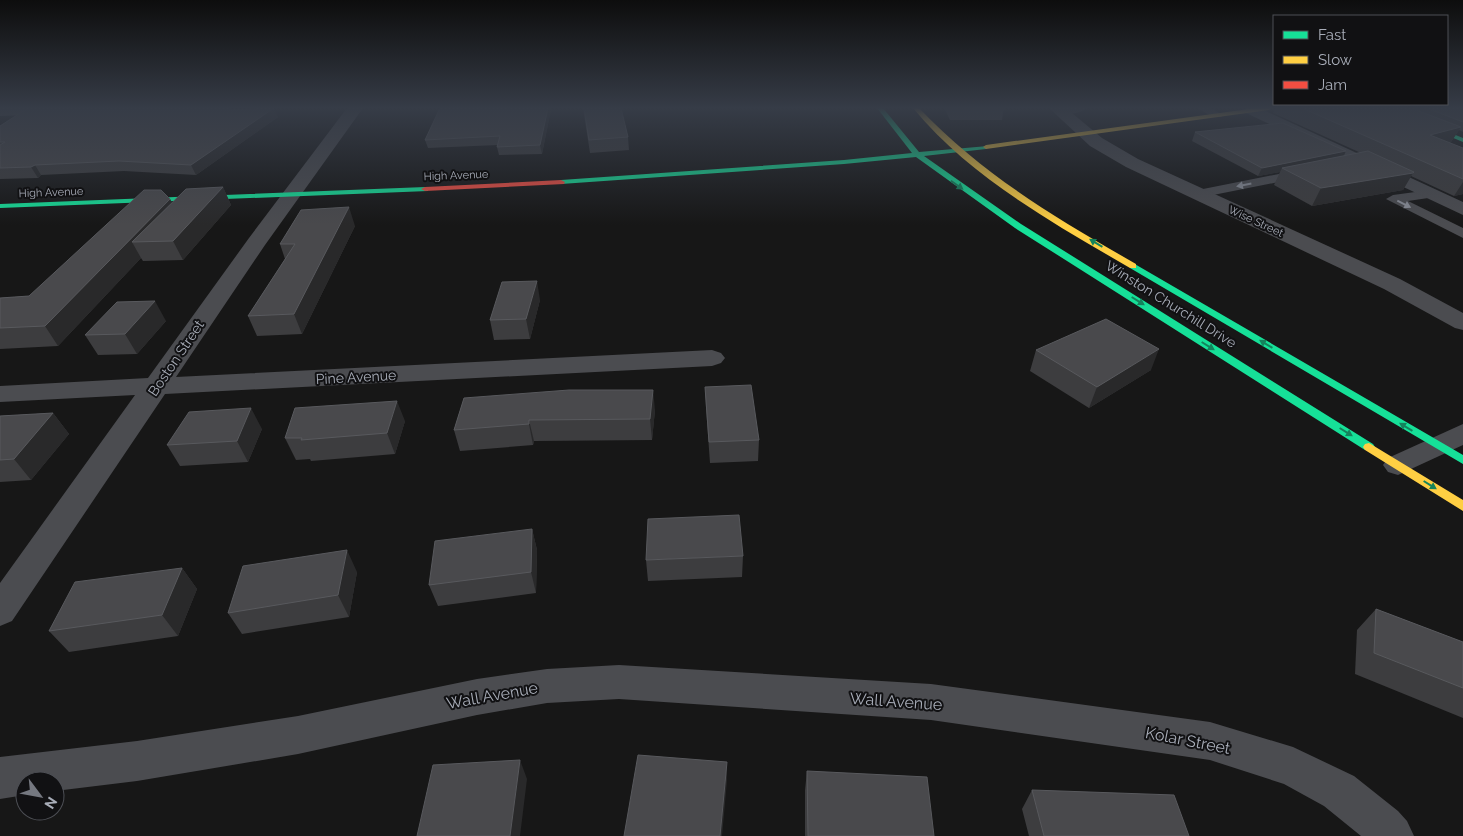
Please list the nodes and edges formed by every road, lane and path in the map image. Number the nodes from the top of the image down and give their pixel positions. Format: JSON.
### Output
{"nodes":[{"id":1,"x":326,"y":147,"type":"edge"},
{"id":2,"x":910,"y":147,"type":"edge"},
{"id":3,"x":953,"y":147,"type":"edge"},
{"id":4,"x":979,"y":147,"type":"edge"},
{"id":5,"x":1105,"y":147,"type":"edge"},
{"id":6,"x":1330,"y":147,"type":"edge"},
{"id":7,"x":957,"y":150,"type":"junction"},
{"id":8,"x":918,"y":155,"type":"junction"},
{"id":9,"x":1362,"y":162,"type":"junction"},
{"id":10,"x":1344,"y":166,"type":"edge"},
{"id":11,"x":1316,"y":171,"type":"edge"},
{"id":12,"x":1198,"y":194,"type":"junction"},
{"id":13,"x":1430,"y":194,"type":"junction"},
{"id":14,"x":290,"y":195,"type":"junction"},
{"id":15,"x":0,"y":206,"type":"edge"},
{"id":16,"x":1463,"y":209,"type":"edge"},
{"id":17,"x":1463,"y":234,"type":"edge"},
{"id":18,"x":1463,"y":323,"type":"edge"},
{"id":19,"x":712,"y":358,"type":"dead end"},
{"id":20,"x":156,"y":387,"type":"junction"},
{"id":21,"x":0,"y":394,"type":"edge"},
{"id":22,"x":1463,"y":433,"type":"edge"},
{"id":23,"x":1438,"y":445,"type":"junction"},
{"id":24,"x":1463,"y":460,"type":"edge"},
{"id":25,"x":1398,"y":465,"type":"junction"},
{"id":26,"x":1463,"y":506,"type":"edge"},
{"id":27,"x":0,"y":611,"type":"edge"},
{"id":28,"x":990,"y":710,"type":"joint"},
{"id":29,"x":0,"y":778,"type":"edge"},
{"id":30,"x":1392,"y":836,"type":"edge"}],
"edges":[{"from":1,"to":14,"type":"street","name":"Boston Street"},
{"from":2,"to":8,"type":"main road","name":"Winston Churchill Drive"},
{"from":3,"to":7,"type":"main road","name":"Winston Churchill Drive"},
{"from":4,"to":7,"type":"main road","name":"High Avenue"},
{"from":5,"to":12,"type":"street","name":"Wise Street"},
{"from":6,"to":9,"type":"street"},
{"from":7,"to":8,"type":"main road","name":"High Avenue"},
{"from":23,"to":7,"type":"main road","name":"Winston Churchill Drive","one_way":true},
{"from":8,"to":14,"type":"main road","name":"High Avenue"},
{"from":8,"to":25,"type":"main road","name":"Winston Churchill Drive","one_way":true},
{"from":9,"to":10,"type":"lane"},
{"from":9,"to":13,"type":"street"},
{"from":11,"to":12,"type":"lane","one_way":true},
{"from":12,"to":18,"type":"street","name":"Wise Street"},
{"from":13,"to":16,"type":"street"},
{"from":13,"to":17,"type":"lane","one_way":true},
{"from":14,"to":15,"type":"main road","name":"High Avenue"},
{"from":14,"to":20,"type":"street","name":"Boston Street"},
{"from":19,"to":20,"type":"street","name":"Pine Avenue"},
{"from":20,"to":21,"type":"street","name":"Pine Avenue"},
{"from":20,"to":27,"type":"street","name":"Boston Street"},
{"from":22,"to":23,"type":"street"},
{"from":23,"to":24,"type":"main road","name":"Winston Churchill Drive"},
{"from":23,"to":25,"type":"street"},
{"from":25,"to":26,"type":"main road","name":"Winston Churchill Drive","one_way":true},
{"from":28,"to":29,"type":"street","name":"Wall Avenue"},
{"from":28,"to":30,"type":"street","name":"Kolar Street"}]}
